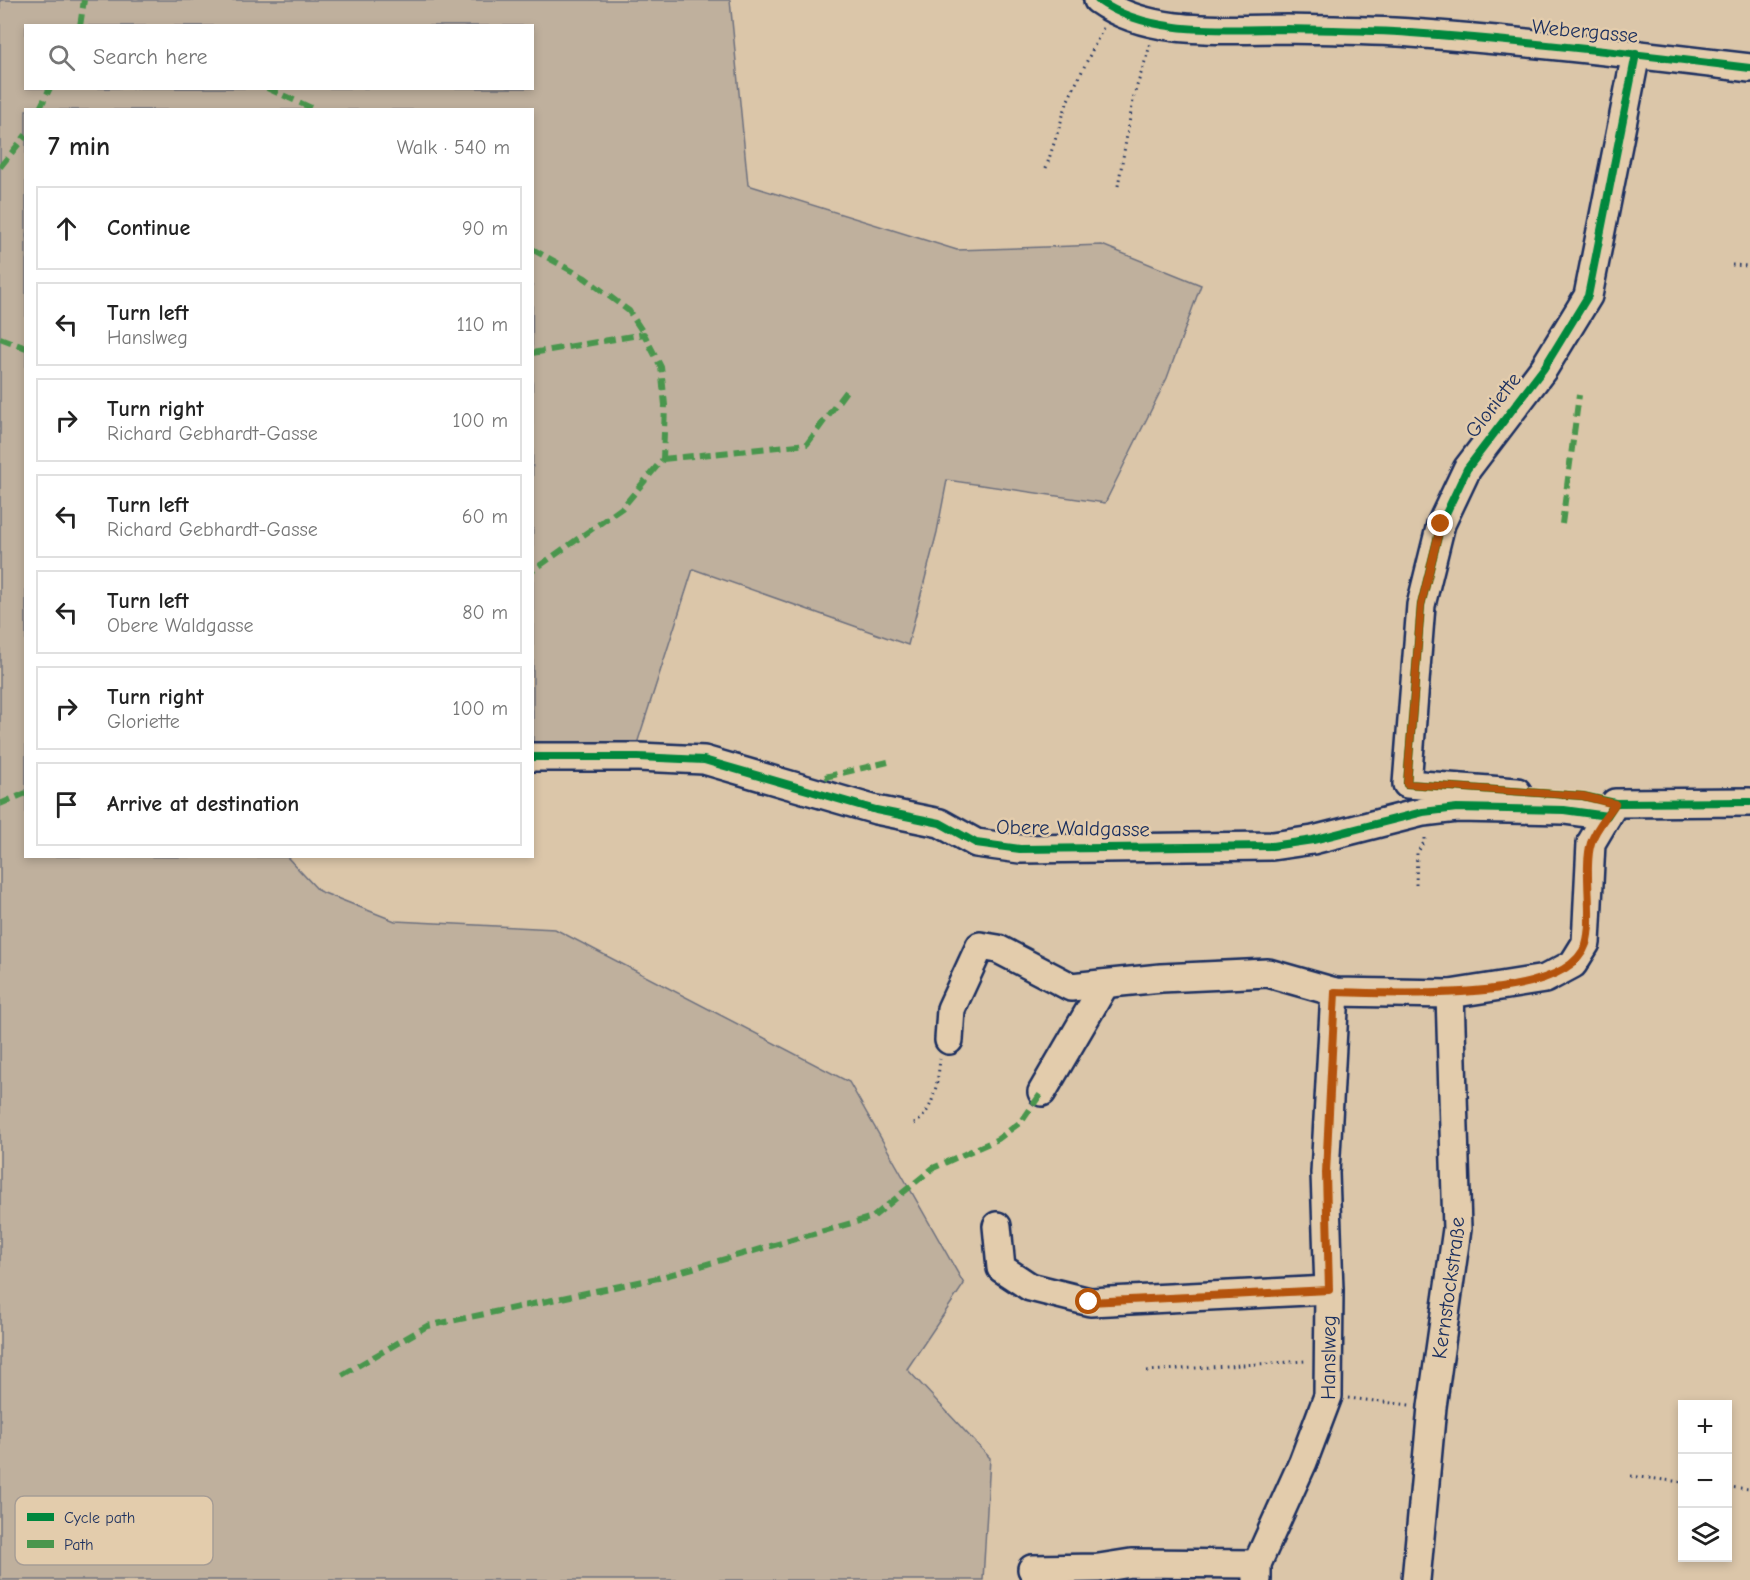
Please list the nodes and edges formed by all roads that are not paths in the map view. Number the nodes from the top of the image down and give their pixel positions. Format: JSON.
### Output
{"nodes":[{"id":1,"x":1105,"y":5,"type":"edge"},
{"id":2,"x":1636,"y":54,"type":"junction"},
{"id":3,"x":1750,"y":68,"type":"edge"},
{"id":4,"x":534,"y":757,"type":"edge"},
{"id":5,"x":1407,"y":784,"type":"joint"},
{"id":6,"x":1750,"y":802,"type":"edge"},
{"id":7,"x":1611,"y":810,"type":"junction"},
{"id":8,"x":1105,"y":984,"type":"junction"},
{"id":9,"x":1335,"y":992,"type":"junction"},
{"id":10,"x":1450,"y":994,"type":"junction"},
{"id":11,"x":949,"y":1040,"type":"road end"},
{"id":12,"x":1042,"y":1092,"type":"dead end"},
{"id":13,"x":997,"y":1226,"type":"dead end"},
{"id":14,"x":1329,"y":1290,"type":"junction"},
{"id":15,"x":1032,"y":1569,"type":"dead end"},
{"id":16,"x":1257,"y":1572,"type":"edge"},
{"id":17,"x":1416,"y":1580,"type":"edge"}],
"edges":[{"from":1,"to":2,"type":"street","name":"Webergasse"},
{"from":2,"to":3,"type":"street","name":"Webergasse"},
{"from":2,"to":5,"type":"street","name":"Gloriette"},
{"from":4,"to":7,"type":"street","name":"Obere Waldgasse"},
{"from":5,"to":7,"type":"street","name":"Obere Waldgasse"},
{"from":6,"to":7,"type":"street","name":"Obere Waldgasse"},
{"from":7,"to":10,"type":"street"},
{"from":8,"to":9,"type":"street"},
{"from":8,"to":11,"type":"street"},
{"from":8,"to":12,"type":"street"},
{"from":9,"to":10,"type":"street"},
{"from":9,"to":14,"type":"street","name":"Hanslweg"},
{"from":10,"to":17,"type":"street","name":"Kernstockstraße"},
{"from":13,"to":14,"type":"street"},
{"from":14,"to":16,"type":"street","name":"Hanslweg"},
{"from":15,"to":16,"type":"street","name":"Hanslweg"}]}
